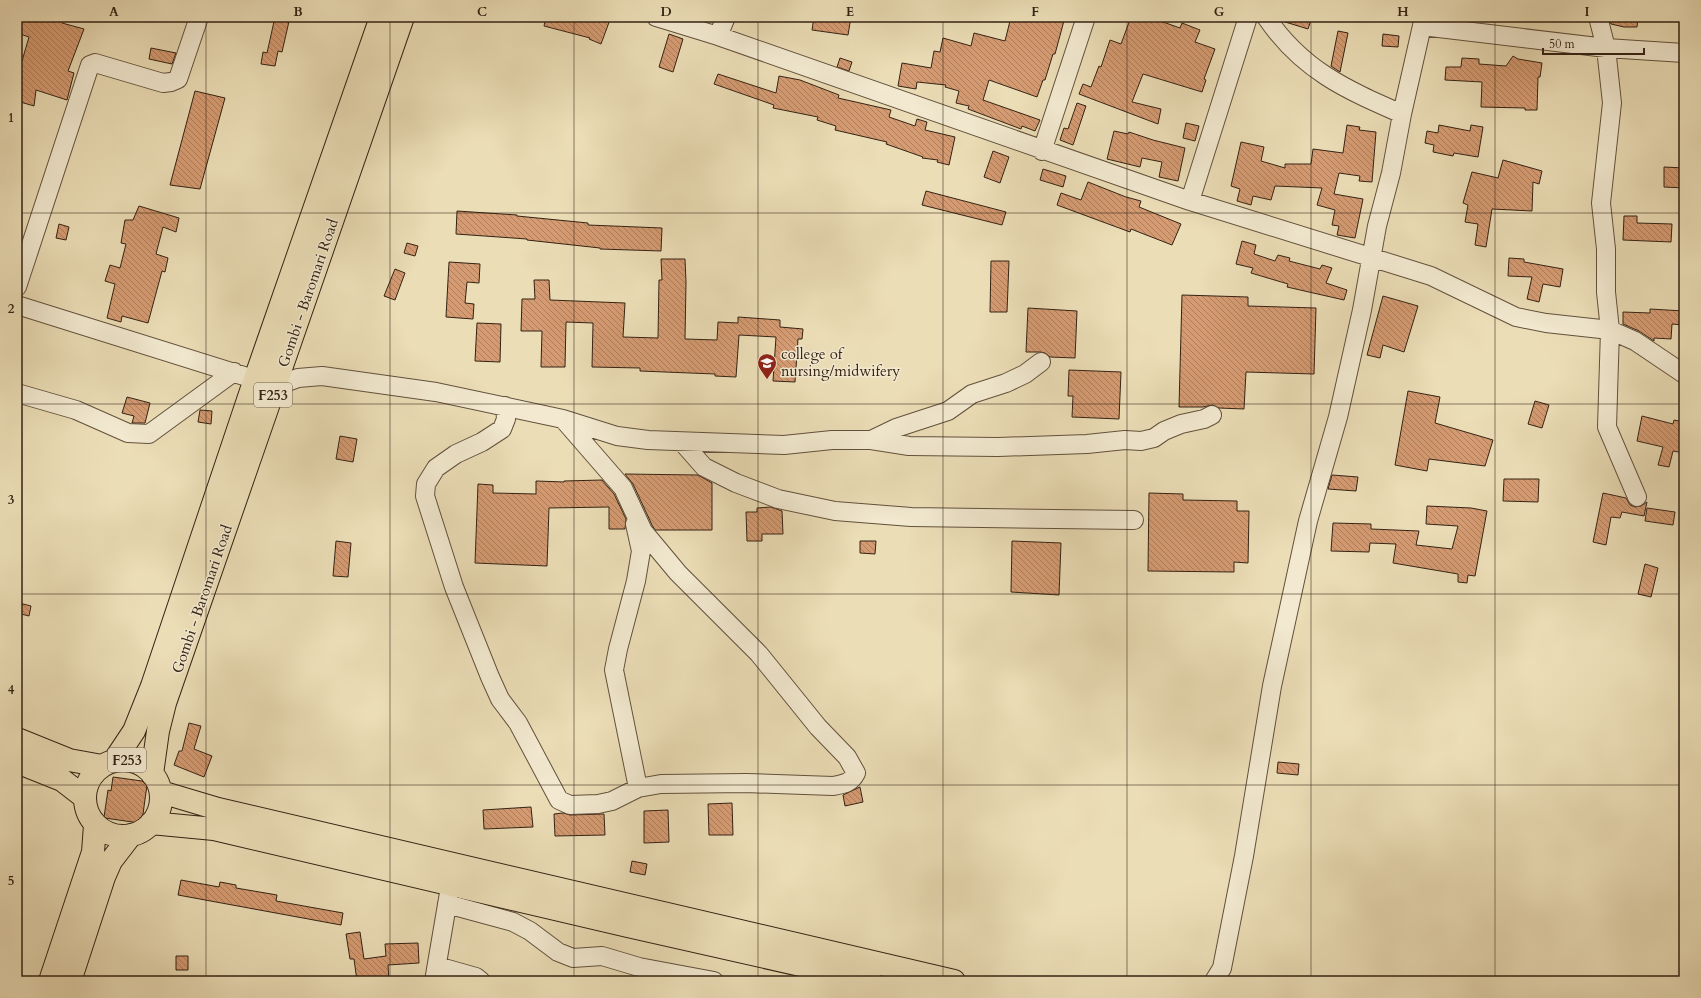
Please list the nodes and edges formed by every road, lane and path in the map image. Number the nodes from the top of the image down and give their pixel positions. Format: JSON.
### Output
{"nodes":[{"id":1,"x":199,"y":17,"type":"edge"},
{"id":2,"x":381,"y":17,"type":"edge"},
{"id":3,"x":403,"y":17,"type":"edge"},
{"id":4,"x":656,"y":17,"type":"edge"},
{"id":5,"x":726,"y":17,"type":"edge"},
{"id":6,"x":1086,"y":17,"type":"edge"},
{"id":7,"x":1248,"y":17,"type":"edge"},
{"id":8,"x":1266,"y":17,"type":"edge"},
{"id":9,"x":1598,"y":17,"type":"edge"},
{"id":10,"x":1423,"y":21,"type":"edge"},
{"id":11,"x":718,"y":36,"type":"junction"},
{"id":12,"x":1606,"y":48,"type":"junction"},
{"id":13,"x":1684,"y":53,"type":"edge"},
{"id":14,"x":1402,"y":114,"type":"junction"},
{"id":15,"x":1042,"y":151,"type":"junction"},
{"id":16,"x":1190,"y":201,"type":"junction"},
{"id":17,"x":1372,"y":258,"type":"junction"},
{"id":18,"x":17,"y":287,"type":"edge"},
{"id":19,"x":17,"y":305,"type":"edge"},
{"id":20,"x":1610,"y":330,"type":"junction"},
{"id":21,"x":1041,"y":362,"type":"dead end"},
{"id":22,"x":234,"y":372,"type":"junction"},
{"id":23,"x":1684,"y":374,"type":"edge"},
{"id":24,"x":255,"y":379,"type":"junction"},
{"id":25,"x":276,"y":386,"type":"junction"},
{"id":26,"x":17,"y":393,"type":"edge"},
{"id":27,"x":506,"y":406,"type":"junction"},
{"id":28,"x":1212,"y":415,"type":"dead end"},
{"id":29,"x":563,"y":419,"type":"junction"},
{"id":30,"x":871,"y":440,"type":"junction"},
{"id":31,"x":682,"y":442,"type":"junction"},
{"id":32,"x":1637,"y":497,"type":"dead end"},
{"id":33,"x":633,"y":510,"type":"junction"},
{"id":34,"x":1134,"y":520,"type":"dead end"},
{"id":35,"x":17,"y":739,"type":"edge"},
{"id":36,"x":17,"y":762,"type":"edge"},
{"id":37,"x":108,"y":763,"type":"junction"},
{"id":38,"x":156,"y":783,"type":"junction"},
{"id":39,"x":638,"y":788,"type":"junction"},
{"id":40,"x":84,"y":797,"type":"junction"},
{"id":41,"x":151,"y":823,"type":"junction"},
{"id":42,"x":95,"y":825,"type":"junction"},
{"id":43,"x":130,"y":835,"type":"junction"},
{"id":44,"x":449,"y":894,"type":"junction"},
{"id":45,"x":436,"y":973,"type":"edge"},
{"id":46,"x":50,"y":981,"type":"edge"},
{"id":47,"x":70,"y":981,"type":"edge"},
{"id":48,"x":481,"y":981,"type":"edge"},
{"id":49,"x":714,"y":981,"type":"edge"},
{"id":50,"x":871,"y":981,"type":"edge"},
{"id":51,"x":954,"y":981,"type":"edge"},
{"id":52,"x":1214,"y":981,"type":"edge"}],
"edges":[{"from":1,"to":18,"type":"street"},
{"from":2,"to":24,"type":"main road","name":"Gombi - Baromari Road","number":"F253"},
{"from":3,"to":25,"type":"main road","name":"Gombi - Baromari Road","number":"F253"},
{"from":4,"to":11,"type":"street"},
{"from":5,"to":11,"type":"street"},
{"from":6,"to":15,"type":"street"},
{"from":7,"to":16,"type":"street"},
{"from":8,"to":14,"type":"street"},
{"from":9,"to":12,"type":"street"},
{"from":10,"to":12,"type":"street"},
{"from":10,"to":14,"type":"street"},
{"from":11,"to":15,"type":"street"},
{"from":12,"to":13,"type":"street"},
{"from":12,"to":20,"type":"street"},
{"from":14,"to":17,"type":"street"},
{"from":15,"to":16,"type":"street"},
{"from":16,"to":17,"type":"street"},
{"from":17,"to":20,"type":"street"},
{"from":17,"to":52,"type":"street"},
{"from":19,"to":22,"type":"street"},
{"from":20,"to":23,"type":"street"},
{"from":20,"to":32,"type":"street"},
{"from":21,"to":30,"type":"street"},
{"from":22,"to":24,"type":"street"},
{"from":22,"to":26,"type":"street"},
{"from":24,"to":25,"type":"street"},
{"from":24,"to":37,"type":"main road","name":"Gombi - Baromari Road","number":"F253"},
{"from":25,"to":27,"type":"street"},
{"from":25,"to":38,"type":"main road","name":"Gombi - Baromari Road","number":"F253"},
{"from":27,"to":29,"type":"street"},
{"from":27,"to":39,"type":"street"},
{"from":28,"to":30,"type":"street"},
{"from":29,"to":31,"type":"street"},
{"from":29,"to":33,"type":"street"},
{"from":30,"to":31,"type":"street"},
{"from":31,"to":34,"type":"street"},
{"from":33,"to":39,"type":"street"},
{"from":33,"to":39,"type":"street"},
{"from":35,"to":37,"type":"main road"},
{"from":36,"to":40,"type":"main road"},
{"from":37,"to":38,"type":"main road","number":"F253"},
{"from":37,"to":40,"type":"main road","number":"F253"},
{"from":38,"to":41,"type":"main road","number":"F253"},
{"from":38,"to":51,"type":"main road"},
{"from":40,"to":42,"type":"main road"},
{"from":41,"to":43,"type":"main road","number":"F253"},
{"from":41,"to":44,"type":"main road"},
{"from":42,"to":43,"type":"main road"},
{"from":42,"to":46,"type":"main road"},
{"from":43,"to":47,"type":"main road","number":"F253"},
{"from":44,"to":45,"type":"street"},
{"from":44,"to":49,"type":"street"},
{"from":44,"to":50,"type":"main road"},
{"from":45,"to":48,"type":"street"}]}
